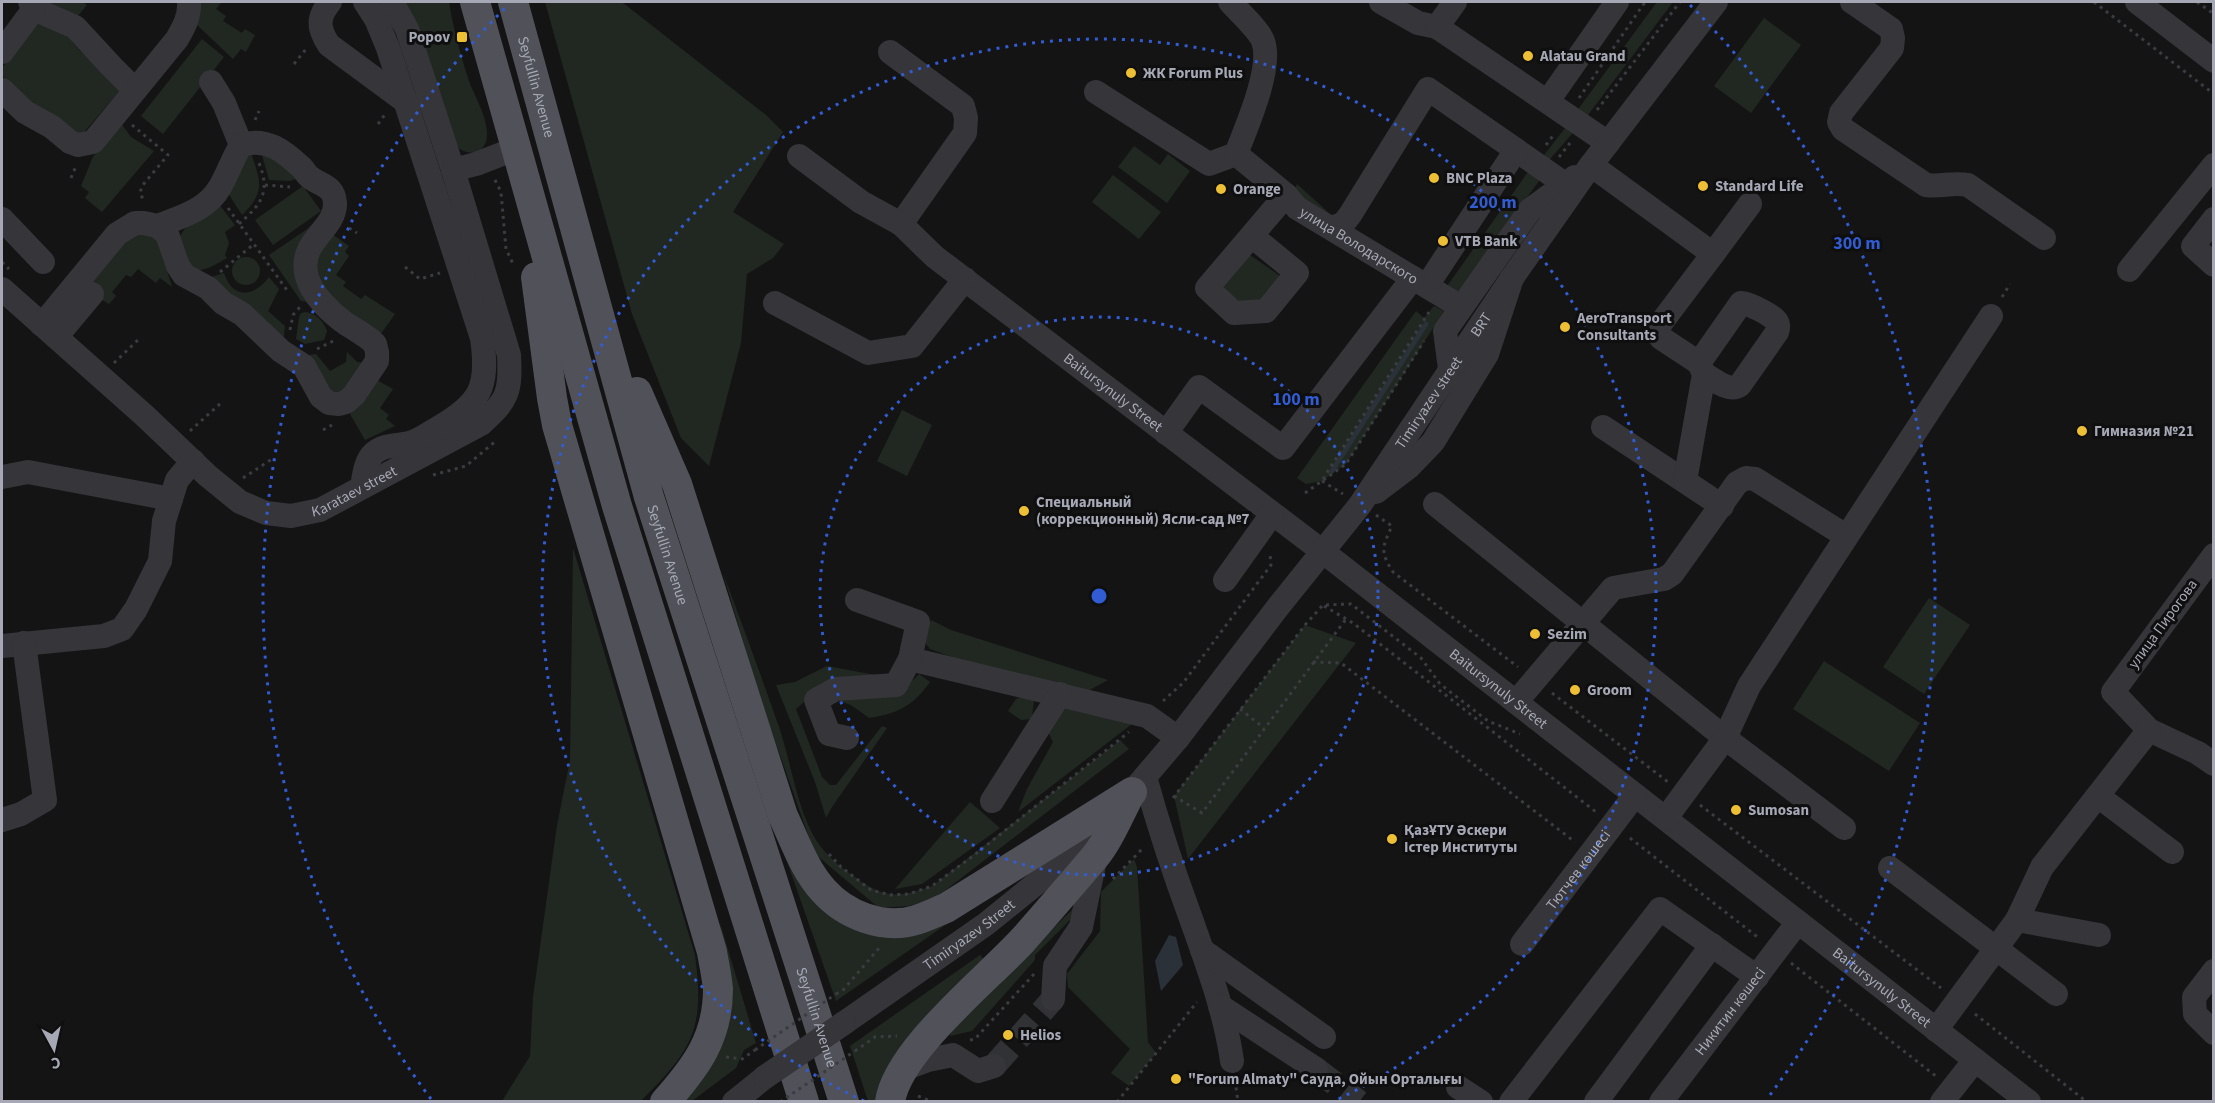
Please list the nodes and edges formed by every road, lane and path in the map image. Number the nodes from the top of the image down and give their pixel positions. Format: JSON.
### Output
{"nodes":[{"id":1,"x":189,"y":2,"type":"edge"},
{"id":2,"x":330,"y":2,"type":"edge"},
{"id":3,"x":365,"y":2,"type":"edge"},
{"id":4,"x":392,"y":2,"type":"edge"},
{"id":5,"x":475,"y":2,"type":"edge"},
{"id":6,"x":513,"y":2,"type":"edge"},
{"id":7,"x":1230,"y":2,"type":"edge"},
{"id":8,"x":1381,"y":2,"type":"edge"},
{"id":9,"x":1455,"y":2,"type":"edge"},
{"id":10,"x":1617,"y":2,"type":"edge"},
{"id":11,"x":1646,"y":2,"type":"edge"},
{"id":12,"x":1716,"y":2,"type":"edge"},
{"id":13,"x":1852,"y":2,"type":"edge"},
{"id":14,"x":2094,"y":2,"type":"edge"},
{"id":15,"x":2137,"y":2,"type":"edge"},
{"id":16,"x":2197,"y":2,"type":"edge"},
{"id":17,"x":32,"y":5,"type":"edge"},
{"id":18,"x":2214,"y":14,"type":"edge"},
{"id":19,"x":1437,"y":27,"type":"junction"},
{"id":20,"x":2,"y":52,"type":"edge"},
{"id":21,"x":890,"y":52,"type":"dead end"},
{"id":22,"x":2214,"y":61,"type":"edge"},
{"id":23,"x":211,"y":82,"type":"dead end"},
{"id":24,"x":2,"y":90,"type":"edge"},
{"id":25,"x":135,"y":90,"type":"junction"},
{"id":26,"x":1096,"y":92,"type":"dead end"},
{"id":27,"x":2214,"y":94,"type":"edge"},
{"id":28,"x":1548,"y":101,"type":"junction"},
{"id":29,"x":406,"y":103,"type":"junction"},
{"id":30,"x":1573,"y":107,"type":"dead end"},
{"id":31,"x":117,"y":112,"type":"junction"},
{"id":32,"x":434,"y":114,"type":"junction"},
{"id":33,"x":246,"y":143,"type":"junction"},
{"id":34,"x":1608,"y":143,"type":"junction"},
{"id":35,"x":1516,"y":150,"type":"junction"},
{"id":36,"x":1236,"y":154,"type":"junction"},
{"id":37,"x":799,"y":156,"type":"dead end"},
{"id":38,"x":519,"y":161,"type":"junction"},
{"id":39,"x":1591,"y":165,"type":"junction"},
{"id":40,"x":2214,"y":165,"type":"edge"},
{"id":41,"x":465,"y":167,"type":"junction"},
{"id":42,"x":1565,"y":184,"type":"junction"},
{"id":43,"x":2194,"y":188,"type":"junction"},
{"id":44,"x":1286,"y":195,"type":"junction"},
{"id":45,"x":2214,"y":203,"type":"edge"},
{"id":46,"x":1750,"y":204,"type":"dead end"},
{"id":47,"x":154,"y":215,"type":"junction"},
{"id":48,"x":2,"y":219,"type":"edge"},
{"id":49,"x":2214,"y":219,"type":"edge"},
{"id":50,"x":239,"y":224,"type":"dead end"},
{"id":51,"x":901,"y":224,"type":"junction"},
{"id":52,"x":1338,"y":225,"type":"junction"},
{"id":53,"x":1252,"y":236,"type":"dead end"},
{"id":54,"x":2044,"y":238,"type":"dead end"},
{"id":55,"x":254,"y":243,"type":"dead end"},
{"id":56,"x":1713,"y":254,"type":"junction"},
{"id":57,"x":43,"y":261,"type":"dead end"},
{"id":58,"x":2214,"y":265,"type":"edge"},
{"id":59,"x":405,"y":267,"type":"dead end"},
{"id":60,"x":459,"y":267,"type":"junction"},
{"id":61,"x":2129,"y":270,"type":"dead end"},
{"id":62,"x":189,"y":278,"type":"junction"},
{"id":63,"x":1512,"y":278,"type":"junction"},
{"id":64,"x":965,"y":279,"type":"junction"},
{"id":65,"x":1426,"y":282,"type":"junction"},
{"id":66,"x":2,"y":289,"type":"edge"},
{"id":67,"x":595,"y":293,"type":"junction"},
{"id":68,"x":92,"y":294,"type":"dead end"},
{"id":69,"x":775,"y":303,"type":"dead end"},
{"id":70,"x":300,"y":307,"type":"dead end"},
{"id":71,"x":1461,"y":307,"type":"junction"},
{"id":72,"x":1991,"y":316,"type":"dead end"},
{"id":73,"x":49,"y":331,"type":"junction"},
{"id":74,"x":290,"y":333,"type":"dead end"},
{"id":75,"x":341,"y":337,"type":"dead end"},
{"id":76,"x":141,"y":338,"type":"dead end"},
{"id":77,"x":312,"y":351,"type":"dead end"},
{"id":78,"x":113,"y":364,"type":"dead end"},
{"id":79,"x":1450,"y":369,"type":"junction"},
{"id":80,"x":222,"y":402,"type":"dead end"},
{"id":81,"x":1604,"y":427,"type":"dead end"},
{"id":82,"x":189,"y":432,"type":"dead end"},
{"id":83,"x":1166,"y":433,"type":"junction"},
{"id":84,"x":354,"y":447,"type":"dead end"},
{"id":85,"x":272,"y":459,"type":"dead end"},
{"id":86,"x":193,"y":461,"type":"junction"},
{"id":87,"x":2,"y":477,"type":"edge"},
{"id":88,"x":364,"y":478,"type":"junction"},
{"id":89,"x":239,"y":480,"type":"dead end"},
{"id":90,"x":1322,"y":480,"type":"dead end"},
{"id":91,"x":1685,"y":481,"type":"junction"},
{"id":92,"x":1305,"y":493,"type":"dead end"},
{"id":93,"x":171,"y":499,"type":"junction"},
{"id":94,"x":1435,"y":504,"type":"dead end"},
{"id":95,"x":1360,"y":505,"type":"junction"},
{"id":96,"x":1722,"y":506,"type":"junction"},
{"id":97,"x":1272,"y":514,"type":"junction"},
{"id":98,"x":1392,"y":526,"type":"dead end"},
{"id":99,"x":1846,"y":536,"type":"junction"},
{"id":100,"x":1322,"y":551,"type":"junction"},
{"id":101,"x":2214,"y":555,"type":"edge"},
{"id":102,"x":1271,"y":565,"type":"dead end"},
{"id":103,"x":1225,"y":580,"type":"dead end"},
{"id":104,"x":857,"y":600,"type":"dead end"},
{"id":105,"x":1323,"y":605,"type":"junction"},
{"id":106,"x":1346,"y":619,"type":"junction"},
{"id":107,"x":1582,"y":624,"type":"junction"},
{"id":108,"x":13,"y":645,"type":"edge"},
{"id":109,"x":910,"y":659,"type":"junction"},
{"id":110,"x":1313,"y":662,"type":"junction"},
{"id":111,"x":1535,"y":680,"type":"junction"},
{"id":112,"x":1060,"y":694,"type":"junction"},
{"id":113,"x":1516,"y":702,"type":"junction"},
{"id":114,"x":1240,"y":709,"type":"junction"},
{"id":115,"x":1147,"y":716,"type":"junction"},
{"id":116,"x":1264,"y":728,"type":"junction"},
{"id":117,"x":2149,"y":729,"type":"junction"},
{"id":118,"x":847,"y":738,"type":"dead end"},
{"id":119,"x":1178,"y":738,"type":"junction"},
{"id":120,"x":1725,"y":738,"type":"junction"},
{"id":121,"x":1528,"y":741,"type":"dead end"},
{"id":122,"x":2214,"y":764,"type":"edge"},
{"id":123,"x":1138,"y":784,"type":"junction"},
{"id":124,"x":1684,"y":793,"type":"junction"},
{"id":125,"x":1635,"y":795,"type":"junction"},
{"id":126,"x":2098,"y":795,"type":"junction"},
{"id":127,"x":1174,"y":796,"type":"junction"},
{"id":128,"x":992,"y":801,"type":"dead end"},
{"id":129,"x":1666,"y":818,"type":"junction"},
{"id":130,"x":2,"y":820,"type":"edge"},
{"id":131,"x":1158,"y":825,"type":"junction"},
{"id":132,"x":1613,"y":825,"type":"junction"},
{"id":133,"x":1844,"y":828,"type":"dead end"},
{"id":134,"x":825,"y":850,"type":"dead end"},
{"id":135,"x":2172,"y":852,"type":"dead end"},
{"id":136,"x":1590,"y":854,"type":"junction"},
{"id":137,"x":1096,"y":855,"type":"junction"},
{"id":138,"x":1890,"y":868,"type":"dead end"},
{"id":139,"x":2017,"y":920,"type":"junction"},
{"id":140,"x":1798,"y":922,"type":"junction"},
{"id":141,"x":2099,"y":935,"type":"dead end"},
{"id":142,"x":884,"y":942,"type":"dead end"},
{"id":143,"x":1522,"y":944,"type":"dead end"},
{"id":144,"x":1712,"y":945,"type":"junction"},
{"id":145,"x":1202,"y":950,"type":"junction"},
{"id":146,"x":1996,"y":950,"type":"junction"},
{"id":147,"x":1776,"y":951,"type":"junction"},
{"id":148,"x":2214,"y":971,"type":"edge"},
{"id":149,"x":1757,"y":977,"type":"junction"},
{"id":150,"x":1047,"y":994,"type":"tunnel mouth"},
{"id":151,"x":2056,"y":994,"type":"dead end"},
{"id":152,"x":1957,"y":1000,"type":"junction"},
{"id":153,"x":1210,"y":1002,"type":"junction"},
{"id":154,"x":1936,"y":1030,"type":"junction"},
{"id":155,"x":2214,"y":1033,"type":"edge"},
{"id":156,"x":905,"y":1036,"type":"dead end"},
{"id":157,"x":1324,"y":1037,"type":"dead end"},
{"id":158,"x":722,"y":1057,"type":"dead end"},
{"id":159,"x":1975,"y":1059,"type":"junction"},
{"id":160,"x":1232,"y":1061,"type":"dead end"},
{"id":161,"x":985,"y":1064,"type":"dead end"},
{"id":162,"x":1316,"y":1069,"type":"tunnel mouth"},
{"id":163,"x":1458,"y":1087,"type":"dead end"},
{"id":164,"x":902,"y":1088,"type":"edge"},
{"id":165,"x":1947,"y":1095,"type":"edge"},
{"id":166,"x":665,"y":1101,"type":"edge"},
{"id":167,"x":734,"y":1101,"type":"edge"},
{"id":168,"x":780,"y":1101,"type":"edge"},
{"id":169,"x":804,"y":1101,"type":"edge"},
{"id":170,"x":844,"y":1101,"type":"edge"},
{"id":171,"x":933,"y":1101,"type":"edge"},
{"id":172,"x":1117,"y":1101,"type":"edge"},
{"id":173,"x":1481,"y":1101,"type":"edge"},
{"id":174,"x":1511,"y":1101,"type":"edge"},
{"id":175,"x":1596,"y":1101,"type":"edge"},
{"id":176,"x":1661,"y":1101,"type":"edge"},
{"id":177,"x":2029,"y":1101,"type":"edge"},
{"id":178,"x":2087,"y":1101,"type":"edge"}],
"edges":[{"from":1,"to":25,"type":"street"},
{"from":2,"to":29,"type":"street"},
{"from":3,"to":29,"type":"street"},
{"from":4,"to":32,"type":"street","name":"Karataev street"},
{"from":5,"to":38,"type":"main road"},
{"from":6,"to":67,"type":"main road","name":"Seyfullin Avenue"},
{"from":7,"to":36,"type":"street"},
{"from":8,"to":19,"type":"street"},
{"from":9,"to":19,"type":"street"},
{"from":10,"to":28,"type":"street"},
{"from":11,"to":30,"type":"path"},
{"from":12,"to":34,"type":"street","name":"Timiryazev street"},
{"from":13,"to":54,"type":"street"},
{"from":14,"to":27,"type":"path"},
{"from":15,"to":22,"type":"street"},
{"from":16,"to":18,"type":"path"},
{"from":17,"to":20,"type":"street"},
{"from":17,"to":25,"type":"street"},
{"from":19,"to":28,"type":"street"},
{"from":21,"to":51,"type":"street"},
{"from":23,"to":33,"type":"street"},
{"from":24,"to":31,"type":"street"},
{"from":25,"to":31,"type":"street"},
{"from":26,"to":36,"type":"street"},
{"from":28,"to":34,"type":"street"},
{"from":29,"to":32,"type":"street"},
{"from":29,"to":60,"type":"street"},
{"from":31,"to":47,"type":"path"},
{"from":32,"to":41,"type":"street","name":"Karataev street"},
{"from":33,"to":47,"type":"street"},
{"from":33,"to":50,"type":"path"},
{"from":33,"to":62,"type":"street"},
{"from":34,"to":39,"type":"street","name":"Timiryazev street"},
{"from":35,"to":42,"type":"street"},
{"from":35,"to":52,"type":"street"},
{"from":35,"to":65,"type":"street"},
{"from":36,"to":44,"type":"street","name":"улица Володарского"},
{"from":37,"to":51,"type":"street","name":"Baitursynuly Street"},
{"from":38,"to":41,"type":"street"},
{"from":38,"to":166,"type":"main road"},
{"from":38,"to":169,"type":"main road"},
{"from":39,"to":42,"type":"street","name":"Timiryazev street"},
{"from":39,"to":56,"type":"street"},
{"from":39,"to":63,"type":"street","name":"Timiryazev street"},
{"from":40,"to":43,"type":"street"},
{"from":41,"to":88,"type":"street","name":"Karataev street"},
{"from":42,"to":71,"type":"street","name":"Timiryazev street"},
{"from":43,"to":45,"type":"street"},
{"from":43,"to":61,"type":"street"},
{"from":44,"to":52,"type":"street","name":"улица Володарского"},
{"from":44,"to":53,"type":"street"},
{"from":46,"to":56,"type":"street"},
{"from":47,"to":62,"type":"street"},
{"from":47,"to":73,"type":"street"},
{"from":48,"to":57,"type":"street"},
{"from":49,"to":58,"type":"street"},
{"from":51,"to":64,"type":"street","name":"Baitursynuly Street"},
{"from":52,"to":65,"type":"street","name":"улица Володарского"},
{"from":55,"to":62,"type":"path"},
{"from":56,"to":91,"type":"street"},
{"from":59,"to":60,"type":"path"},
{"from":60,"to":88,"type":"street"},
{"from":63,"to":79,"type":"street","name":"BRT"},
{"from":63,"to":95,"type":"street","name":"Timiryazev street"},
{"from":64,"to":69,"type":"street"},
{"from":64,"to":83,"type":"street","name":"Baitursynuly Street"},
{"from":65,"to":71,"type":"street","name":"улица Володарского"},
{"from":65,"to":83,"type":"street"},
{"from":66,"to":73,"type":"street","name":"Karataev street"},
{"from":67,"to":123,"type":"main road"},
{"from":67,"to":170,"type":"main road","name":"Seyfullin Avenue"},
{"from":68,"to":73,"type":"street"},
{"from":70,"to":74,"type":"path"},
{"from":71,"to":79,"type":"street","name":"Timiryazev street"},
{"from":72,"to":99,"type":"street"},
{"from":73,"to":86,"type":"street","name":"Karataev street"},
{"from":75,"to":77,"type":"path"},
{"from":76,"to":78,"type":"path"},
{"from":79,"to":95,"type":"street","name":"Timiryazev street"},
{"from":80,"to":82,"type":"path"},
{"from":81,"to":91,"type":"street"},
{"from":83,"to":97,"type":"street","name":"Baitursynuly Street"},
{"from":84,"to":88,"type":"street"},
{"from":85,"to":89,"type":"path"},
{"from":86,"to":88,"type":"street","name":"Karataev street"},
{"from":86,"to":93,"type":"street"},
{"from":87,"to":93,"type":"street"},
{"from":90,"to":92,"type":"path"},
{"from":91,"to":96,"type":"street"},
{"from":93,"to":108,"type":"street"},
{"from":94,"to":107,"type":"street"},
{"from":95,"to":100,"type":"street","name":"Timiryazev street"},
{"from":96,"to":99,"type":"street"},
{"from":96,"to":107,"type":"street"},
{"from":97,"to":100,"type":"street","name":"Baitursynuly Street"},
{"from":97,"to":103,"type":"street"},
{"from":98,"to":111,"type":"path"},
{"from":99,"to":120,"type":"street"},
{"from":100,"to":113,"type":"street","name":"Baitursynuly Street"},
{"from":100,"to":119,"type":"street","name":"Timiryazev street"},
{"from":101,"to":117,"type":"street","name":"улица Пирогова"},
{"from":102,"to":115,"type":"path"},
{"from":104,"to":109,"type":"street"},
{"from":105,"to":106,"type":"path"},
{"from":105,"to":114,"type":"path"},
{"from":105,"to":121,"type":"path"},
{"from":106,"to":110,"type":"path"},
{"from":106,"to":132,"type":"path"},
{"from":107,"to":111,"type":"street"},
{"from":107,"to":120,"type":"street"},
{"from":108,"to":130,"type":"street"},
{"from":109,"to":112,"type":"street"},
{"from":109,"to":118,"type":"street"},
{"from":110,"to":116,"type":"path"},
{"from":110,"to":136,"type":"path"},
{"from":111,"to":113,"type":"street"},
{"from":111,"to":124,"type":"path"},
{"from":112,"to":115,"type":"street"},
{"from":112,"to":128,"type":"street"},
{"from":113,"to":125,"type":"street","name":"Baitursynuly Street"},
{"from":114,"to":116,"type":"path"},
{"from":114,"to":127,"type":"path"},
{"from":115,"to":119,"type":"street"},
{"from":115,"to":134,"type":"path"},
{"from":116,"to":127,"type":"path"},
{"from":117,"to":122,"type":"street"},
{"from":117,"to":126,"type":"street"},
{"from":119,"to":123,"type":"street","name":"Timiryazev Street"},
{"from":120,"to":124,"type":"street"},
{"from":120,"to":133,"type":"street"},
{"from":123,"to":131,"type":"street"},
{"from":123,"to":137,"type":"main road"},
{"from":123,"to":167,"type":"street","name":"Timiryazev Street","bridge":true},
{"from":124,"to":129,"type":"street"},
{"from":124,"to":152,"type":"path"},
{"from":125,"to":129,"type":"street","name":"Baitursynuly Street"},
{"from":125,"to":132,"type":"street","name":"Тютчев көшесі"},
{"from":126,"to":135,"type":"street"},
{"from":126,"to":139,"type":"street"},
{"from":127,"to":131,"type":"path"},
{"from":129,"to":140,"type":"street","name":"Baitursynuly Street"},
{"from":131,"to":145,"type":"street"},
{"from":132,"to":136,"type":"street","name":"Тютчев көшесі"},
{"from":132,"to":147,"type":"path"},
{"from":136,"to":143,"type":"street","name":"Тютчев көшесі"},
{"from":137,"to":150,"type":"street"},
{"from":137,"to":164,"type":"main road"},
{"from":138,"to":146,"type":"street"},
{"from":139,"to":141,"type":"street"},
{"from":139,"to":146,"type":"street"},
{"from":140,"to":147,"type":"street","name":"Никитин көшесі"},
{"from":140,"to":154,"type":"street","name":"Baitursynuly Street"},
{"from":142,"to":158,"type":"path","bridge":true},
{"from":144,"to":149,"type":"street"},
{"from":144,"to":174,"type":"street"},
{"from":144,"to":175,"type":"street"},
{"from":145,"to":153,"type":"street"},
{"from":145,"to":157,"type":"street"},
{"from":146,"to":151,"type":"street"},
{"from":146,"to":152,"type":"street"},
{"from":147,"to":149,"type":"street","name":"Никитин көшесі"},
{"from":147,"to":165,"type":"path"},
{"from":148,"to":155,"type":"street"},
{"from":149,"to":176,"type":"street","name":"Никитин көшесі"},
{"from":152,"to":154,"type":"street"},
{"from":152,"to":178,"type":"path"},
{"from":153,"to":160,"type":"street"},
{"from":153,"to":162,"type":"street"},
{"from":153,"to":172,"type":"path"},
{"from":154,"to":159,"type":"street","name":"Baitursynuly Street"},
{"from":156,"to":168,"type":"path","bridge":true},
{"from":159,"to":165,"type":"street"},
{"from":159,"to":177,"type":"street","name":"Baitursynuly Street"},
{"from":161,"to":164,"type":"street"},
{"from":163,"to":173,"type":"street"},
{"from":164,"to":171,"type":"path"}]}
